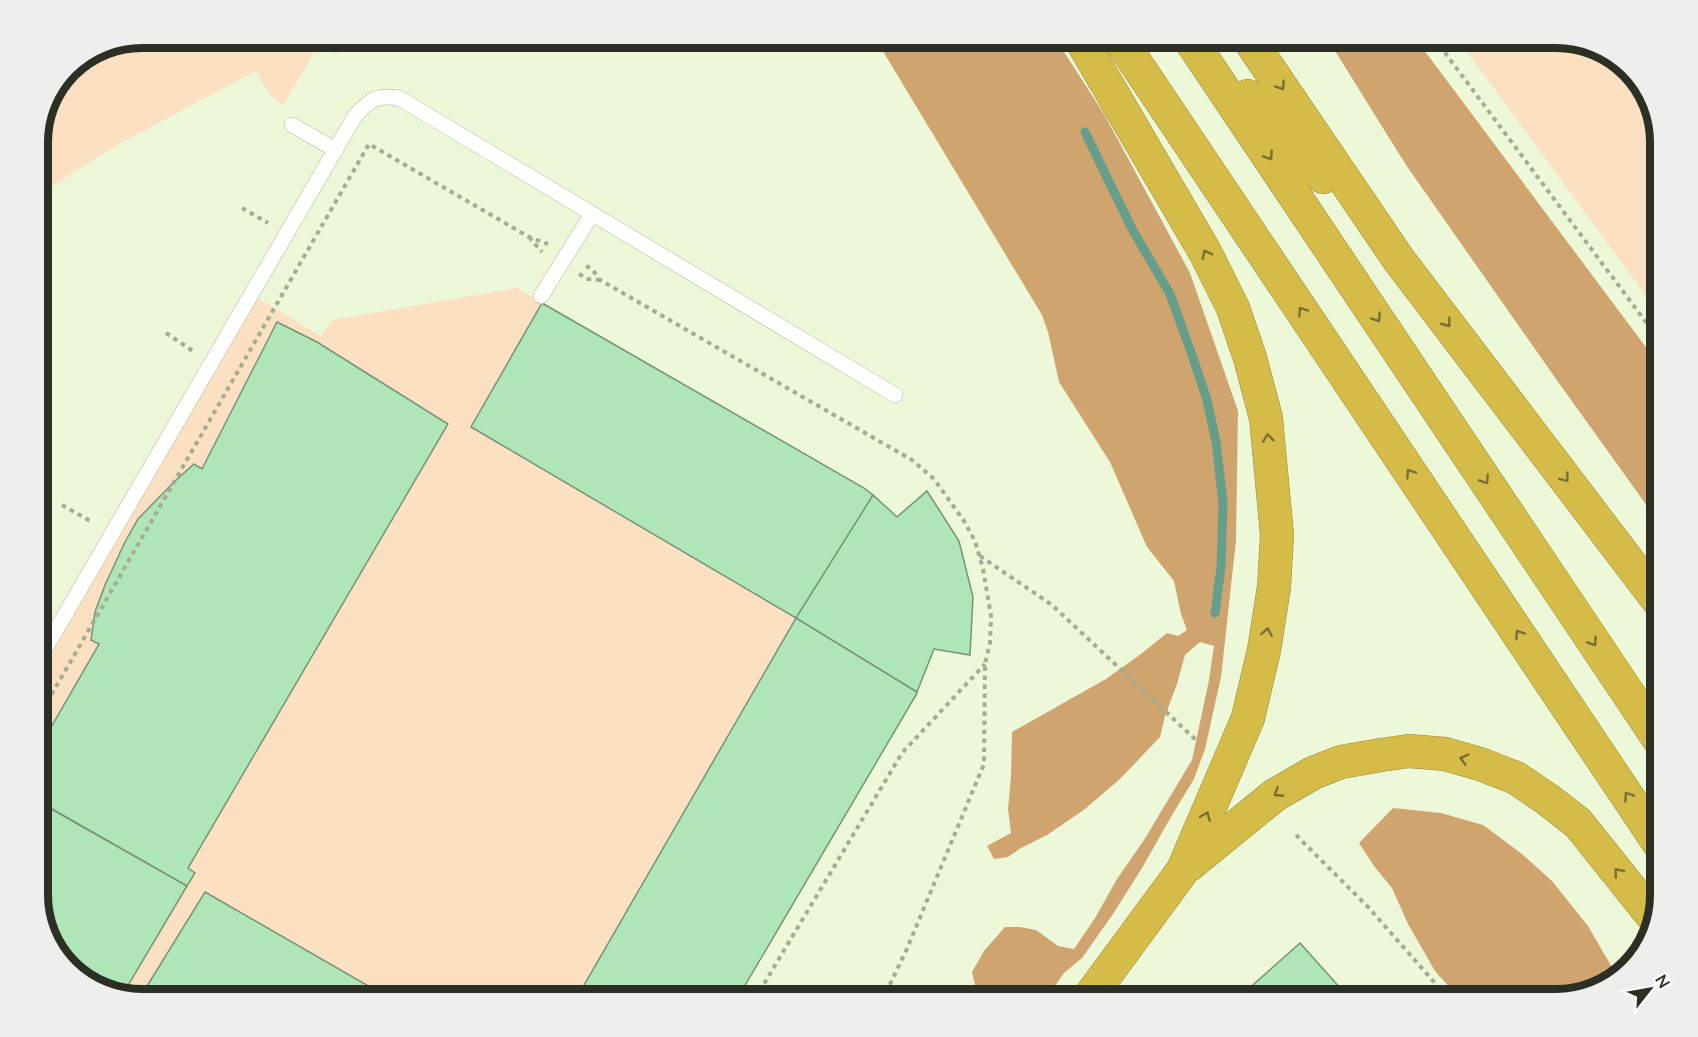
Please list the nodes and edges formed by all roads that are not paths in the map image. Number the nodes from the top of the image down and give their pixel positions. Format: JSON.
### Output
{"nodes":[{"id":1,"x":1086,"y":48,"type":"edge"},
{"id":2,"x":1126,"y":48,"type":"edge"},
{"id":3,"x":1196,"y":48,"type":"edge"},
{"id":4,"x":1204,"y":48,"type":"edge"},
{"id":5,"x":1255,"y":48,"type":"edge"},
{"id":6,"x":292,"y":125,"type":"dead end"},
{"id":7,"x":336,"y":150,"type":"junction"},
{"id":8,"x":592,"y":214,"type":"junction"},
{"id":9,"x":1399,"y":260,"type":"junction"},
{"id":10,"x":541,"y":296,"type":"dead end"},
{"id":11,"x":895,"y":395,"type":"dead end"},
{"id":12,"x":1650,"y":590,"type":"edge"},
{"id":13,"x":48,"y":644,"type":"edge"},
{"id":14,"x":1650,"y":726,"type":"edge"},
{"id":15,"x":1650,"y":830,"type":"edge"},
{"id":16,"x":1183,"y":870,"type":"junction"},
{"id":17,"x":1648,"y":911,"type":"edge"},
{"id":18,"x":1095,"y":989,"type":"edge"}],
"edges":[{"from":16,"to":1,"type":"highway","one_way":true},
{"from":15,"to":2,"type":"highway","one_way":true},
{"from":3,"to":14,"type":"highway","one_way":true},
{"from":4,"to":9,"type":"highway"},
{"from":5,"to":9,"type":"highway","one_way":true},
{"from":6,"to":7,"type":"lane"},
{"from":7,"to":8,"type":"lane"},
{"from":7,"to":13,"type":"lane"},
{"from":8,"to":10,"type":"lane"},
{"from":8,"to":11,"type":"lane"},
{"from":9,"to":12,"type":"highway","one_way":true},
{"from":17,"to":16,"type":"highway","one_way":true},
{"from":16,"to":18,"type":"highway"}]}
